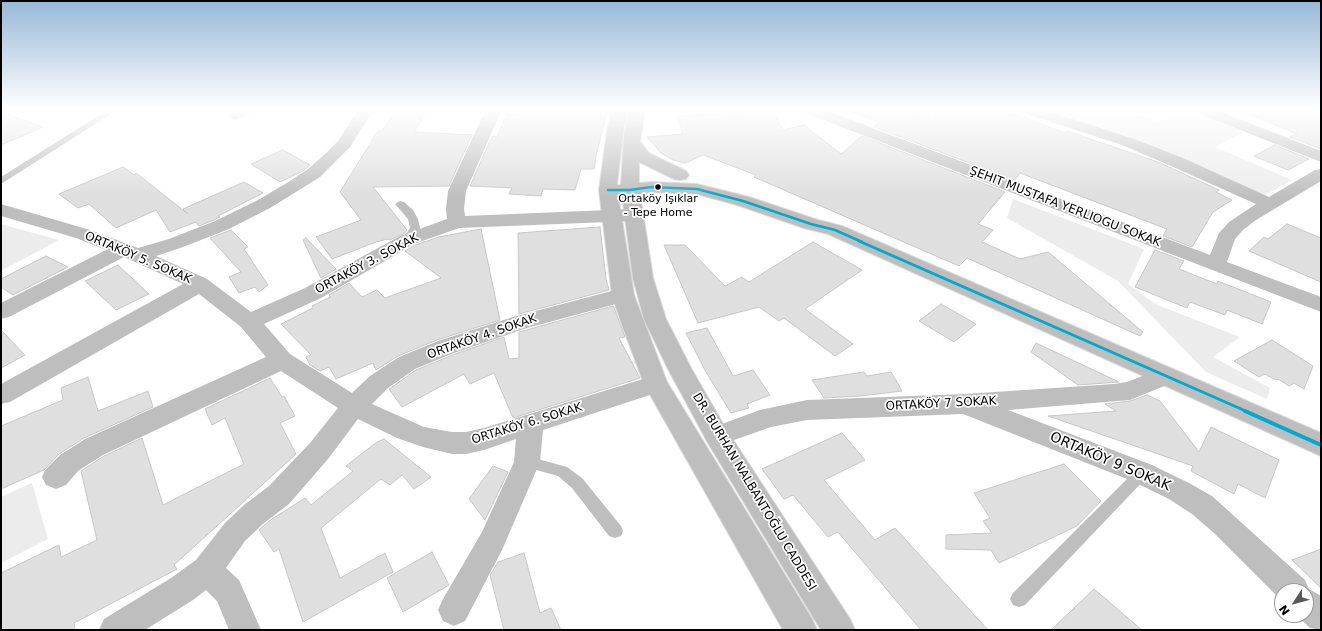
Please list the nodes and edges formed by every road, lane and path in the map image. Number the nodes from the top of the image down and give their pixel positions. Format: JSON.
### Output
{"nodes":[{"id":1,"x":68,"y":138,"type":"edge"},
{"id":2,"x":348,"y":138,"type":"edge"},
{"id":3,"x":481,"y":138,"type":"edge"},
{"id":4,"x":614,"y":138,"type":"edge"},
{"id":5,"x":885,"y":138,"type":"edge"},
{"id":6,"x":1116,"y":138,"type":"edge"},
{"id":7,"x":1274,"y":138,"type":"edge"},
{"id":8,"x":632,"y":141,"type":"joint"},
{"id":9,"x":1321,"y":157,"type":"edge"},
{"id":10,"x":1321,"y":174,"type":"edge"},
{"id":11,"x":680,"y":175,"type":"junction"},
{"id":12,"x":1,"y":181,"type":"edge"},
{"id":13,"x":609,"y":183,"type":"junction"},
{"id":14,"x":630,"y":183,"type":"junction"},
{"id":15,"x":400,"y":204,"type":"dead end"},
{"id":16,"x":1270,"y":204,"type":"junction"},
{"id":17,"x":2,"y":211,"type":"edge"},
{"id":18,"x":622,"y":215,"type":"junction"},
{"id":19,"x":457,"y":222,"type":"junction"},
{"id":20,"x":835,"y":230,"type":"junction"},
{"id":21,"x":407,"y":240,"type":"junction"},
{"id":22,"x":130,"y":253,"type":"junction"},
{"id":23,"x":1216,"y":265,"type":"junction"},
{"id":24,"x":200,"y":284,"type":"junction"},
{"id":25,"x":623,"y":295,"type":"junction"},
{"id":26,"x":1321,"y":305,"type":"edge"},
{"id":27,"x":1,"y":312,"type":"edge"},
{"id":28,"x":249,"y":322,"type":"junction"},
{"id":29,"x":282,"y":360,"type":"junction"},
{"id":30,"x":1166,"y":376,"type":"junction"},
{"id":31,"x":656,"y":384,"type":"junction"},
{"id":32,"x":1,"y":395,"type":"edge"},
{"id":33,"x":965,"y":404,"type":"junction"},
{"id":34,"x":354,"y":406,"type":"junction"},
{"id":35,"x":531,"y":423,"type":"junction"},
{"id":36,"x":717,"y":436,"type":"junction"},
{"id":37,"x":1321,"y":446,"type":"edge"},
{"id":38,"x":527,"y":462,"type":"junction"},
{"id":39,"x":1142,"y":473,"type":"junction"},
{"id":40,"x":56,"y":477,"type":"dead end"},
{"id":41,"x":615,"y":531,"type":"dead end"},
{"id":42,"x":207,"y":570,"type":"junction"},
{"id":43,"x":1286,"y":583,"type":"edge"},
{"id":44,"x":1019,"y":599,"type":"dead end"},
{"id":45,"x":454,"y":610,"type":"dead end"},
{"id":46,"x":116,"y":630,"type":"edge"},
{"id":47,"x":245,"y":630,"type":"edge"},
{"id":48,"x":801,"y":630,"type":"edge"},
{"id":49,"x":839,"y":630,"type":"edge"}],
"edges":[{"from":1,"to":12,"type":"lane"},
{"from":2,"to":22,"type":"street"},
{"from":3,"to":19,"type":"street"},
{"from":4,"to":13,"type":"street"},
{"from":5,"to":23,"type":"street","name":"ŞEHIT MUSTAFA YERLIOGU SOKAK"},
{"from":6,"to":16,"type":"street"},
{"from":7,"to":9,"type":"street"},
{"from":8,"to":11,"type":"street"},
{"from":8,"to":14,"type":"street","name":"DR. BURHAN NALBANTOĞLU CADDESI"},
{"from":10,"to":16,"type":"street"},
{"from":11,"to":14,"type":"street"},
{"from":11,"to":20,"type":"street"},
{"from":13,"to":14,"type":"street"},
{"from":13,"to":18,"type":"street"},
{"from":14,"to":18,"type":"street","name":"DR. BURHAN NALBANTOĞLU CADDESI"},
{"from":14,"to":20,"type":"street"},
{"from":15,"to":21,"type":"lane"},
{"from":16,"to":23,"type":"street"},
{"from":17,"to":22,"type":"street","name":"ORTAKÖY 5. SOKAK"},
{"from":18,"to":19,"type":"street","name":"ORTAKÖY 3. SOKAK"},
{"from":18,"to":25,"type":"street","name":"DR. BURHAN NALBANTOĞLU CADDESI"},
{"from":18,"to":36,"type":"street","name":"DR. BURHAN NALBANTOĞLU CADDESI"},
{"from":19,"to":21,"type":"street","name":"ORTAKÖY 3. SOKAK"},
{"from":20,"to":30,"type":"street"},
{"from":21,"to":28,"type":"street","name":"ORTAKÖY 3. SOKAK"},
{"from":22,"to":24,"type":"street","name":"ORTAKÖY 5. SOKAK"},
{"from":22,"to":27,"type":"street"},
{"from":23,"to":26,"type":"street","name":"ŞEHIT MUSTAFA YERLIOGU SOKAK"},
{"from":24,"to":28,"type":"street","name":"ORTAKÖY 5. SOKAK"},
{"from":24,"to":32,"type":"street"},
{"from":25,"to":31,"type":"street","name":"DR. BURHAN NALBANTOĞLU CADDESI"},
{"from":25,"to":34,"type":"street","name":"ORTAKÖY 4. SOKAK"},
{"from":28,"to":29,"type":"street","name":"ORTAKÖY 5. SOKAK"},
{"from":29,"to":34,"type":"street","name":"ORTAKÖY 5. SOKAK"},
{"from":29,"to":40,"type":"street"},
{"from":30,"to":33,"type":"street","name":"ORTAKÖY 7 SOKAK"},
{"from":30,"to":37,"type":"street"},
{"from":31,"to":35,"type":"street","name":"ORTAKÖY 6. SOKAK"},
{"from":31,"to":48,"type":"street","name":"DR. BURHAN NALBANTOĞLU CADDESI"},
{"from":33,"to":36,"type":"street","name":"ORTAKÖY 7 SOKAK"},
{"from":33,"to":39,"type":"street","name":"ORTAKÖY 9 SOKAK"},
{"from":34,"to":35,"type":"street","name":"ORTAKÖY 6. SOKAK"},
{"from":34,"to":42,"type":"street","name":"ORTAKÖY 4. SOKAK"},
{"from":35,"to":38,"type":"street"},
{"from":36,"to":49,"type":"street","name":"DR. BURHAN NALBANTOĞLU CADDESI"},
{"from":38,"to":41,"type":"lane"},
{"from":38,"to":45,"type":"street"},
{"from":39,"to":43,"type":"street","name":"ORTAKÖY 9 SOKAK"},
{"from":39,"to":44,"type":"lane"},
{"from":42,"to":46,"type":"street","name":"ORTAKÖY 4. SOKAK"},
{"from":42,"to":47,"type":"street"}]}
